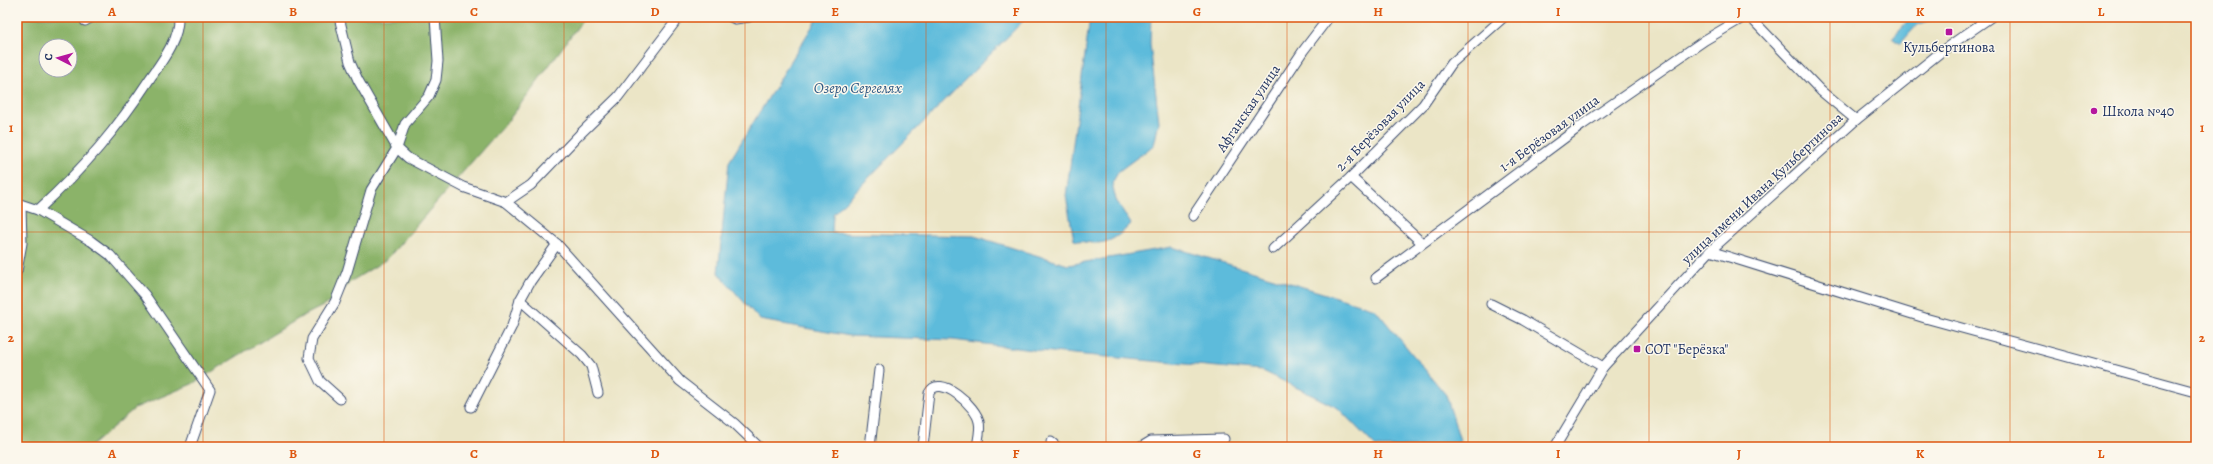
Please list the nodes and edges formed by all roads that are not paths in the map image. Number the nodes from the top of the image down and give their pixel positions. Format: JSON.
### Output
{"nodes":[{"id":1,"x":178,"y":17,"type":"edge"},
{"id":2,"x":339,"y":17,"type":"edge"},
{"id":3,"x":435,"y":17,"type":"edge"},
{"id":4,"x":679,"y":17,"type":"edge"},
{"id":5,"x":731,"y":17,"type":"edge"},
{"id":6,"x":749,"y":17,"type":"edge"},
{"id":7,"x":1329,"y":17,"type":"edge"},
{"id":8,"x":1504,"y":17,"type":"edge"},
{"id":9,"x":1744,"y":17,"type":"edge"},
{"id":10,"x":1750,"y":17,"type":"edge"},
{"id":11,"x":1991,"y":17,"type":"edge"},
{"id":12,"x":1856,"y":120,"type":"junction"},
{"id":13,"x":398,"y":148,"type":"junction"},
{"id":14,"x":1351,"y":177,"type":"junction"},
{"id":15,"x":506,"y":202,"type":"junction"},
{"id":16,"x":19,"y":204,"type":"edge"},
{"id":17,"x":38,"y":210,"type":"junction"},
{"id":18,"x":1193,"y":216,"type":"dead end"},
{"id":19,"x":1421,"y":242,"type":"junction"},
{"id":20,"x":557,"y":244,"type":"junction"},
{"id":21,"x":1273,"y":249,"type":"dead end"},
{"id":22,"x":1710,"y":251,"type":"junction"},
{"id":23,"x":17,"y":271,"type":"edge"},
{"id":24,"x":1376,"y":278,"type":"dead end"},
{"id":25,"x":520,"y":300,"type":"junction"},
{"id":26,"x":1491,"y":304,"type":"dead end"},
{"id":27,"x":1603,"y":367,"type":"junction"},
{"id":28,"x":879,"y":370,"type":"dead end"},
{"id":29,"x":598,"y":392,"type":"dead end"},
{"id":30,"x":2196,"y":392,"type":"edge"},
{"id":31,"x":340,"y":399,"type":"dead end"},
{"id":32,"x":471,"y":407,"type":"dead end"},
{"id":33,"x":1224,"y":439,"type":"dead end"},
{"id":34,"x":190,"y":447,"type":"edge"},
{"id":35,"x":759,"y":447,"type":"edge"},
{"id":36,"x":870,"y":447,"type":"edge"},
{"id":37,"x":923,"y":447,"type":"edge"},
{"id":38,"x":977,"y":447,"type":"edge"},
{"id":39,"x":1141,"y":447,"type":"edge"},
{"id":40,"x":1555,"y":447,"type":"edge"}],
"edges":[{"from":1,"to":17,"type":"street"},
{"from":2,"to":13,"type":"street"},
{"from":3,"to":13,"type":"street"},
{"from":4,"to":15,"type":"street"},
{"from":5,"to":6,"type":"street"},
{"from":7,"to":18,"type":"street","name":"Афганская улица"},
{"from":8,"to":14,"type":"street","name":"2-я Берёзовая улица"},
{"from":9,"to":19,"type":"street","name":"1-я Берёзовая улица"},
{"from":10,"to":12,"type":"street"},
{"from":11,"to":12,"type":"street","name":"улица имени Ивана Кульбертинова"},
{"from":12,"to":22,"type":"street","name":"улица имени Ивана Кульбертинова"},
{"from":13,"to":15,"type":"street"},
{"from":13,"to":31,"type":"street"},
{"from":14,"to":19,"type":"street"},
{"from":14,"to":21,"type":"street","name":"2-я Берёзовая улица"},
{"from":15,"to":20,"type":"street"},
{"from":16,"to":17,"type":"street"},
{"from":16,"to":23,"type":"street"},
{"from":17,"to":34,"type":"street"},
{"from":19,"to":24,"type":"street","name":"1-я Берёзовая улица"},
{"from":20,"to":25,"type":"street"},
{"from":20,"to":35,"type":"street"},
{"from":22,"to":27,"type":"street","name":"улица имени Ивана Кульбертинова"},
{"from":22,"to":30,"type":"street"},
{"from":25,"to":29,"type":"street"},
{"from":25,"to":32,"type":"street"},
{"from":26,"to":27,"type":"street"},
{"from":27,"to":40,"type":"street","name":"улица имени Ивана Кульбертинова"},
{"from":28,"to":36,"type":"street"},
{"from":33,"to":39,"type":"street"},
{"from":37,"to":38,"type":"street"}]}
